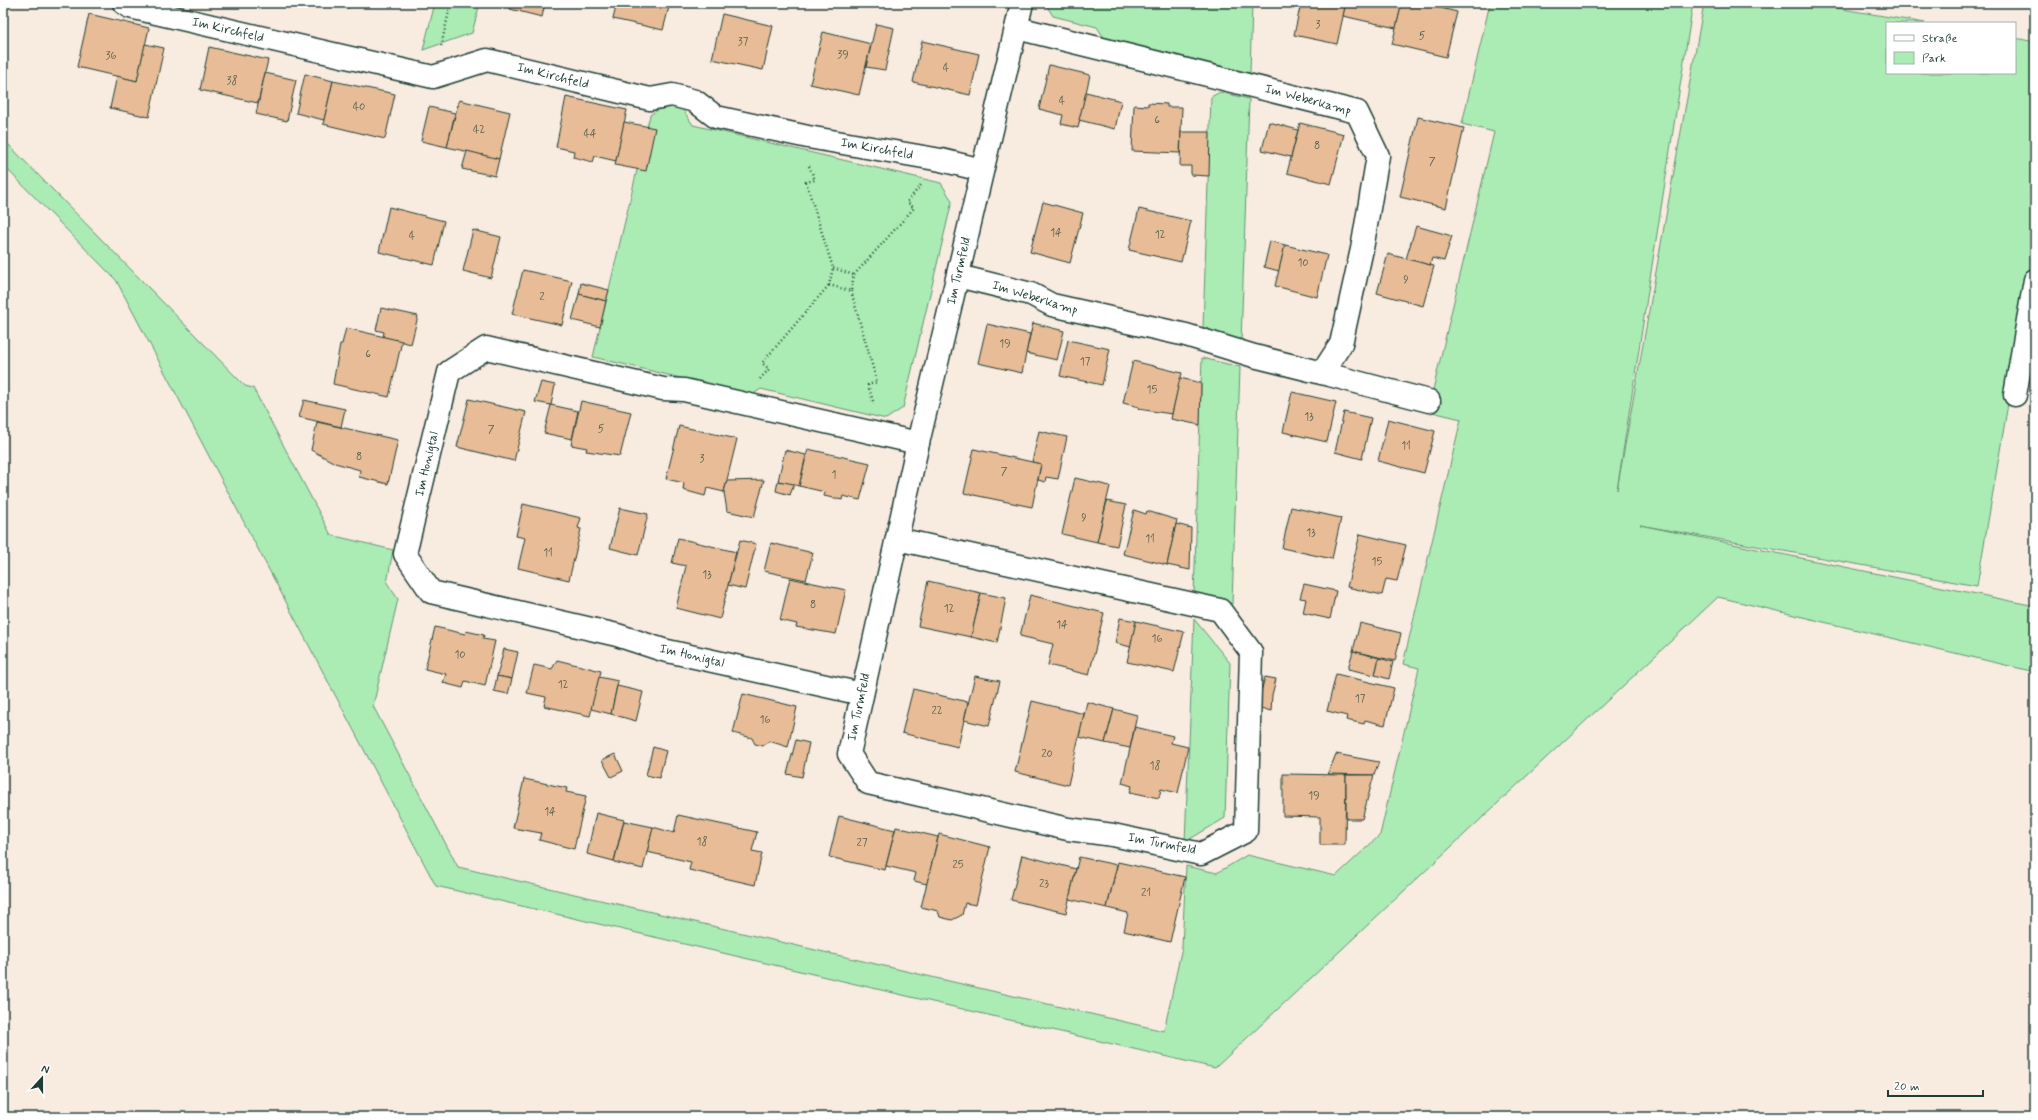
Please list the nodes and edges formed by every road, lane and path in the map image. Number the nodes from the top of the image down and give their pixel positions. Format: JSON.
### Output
{"nodes":[{"id":1,"x":124,"y":3,"type":"edge"},
{"id":2,"x":451,"y":3,"type":"edge"},
{"id":3,"x":1022,"y":3,"type":"edge"},
{"id":4,"x":1017,"y":28,"type":"junction"},
{"id":5,"x":433,"y":78,"type":"junction"},
{"id":6,"x":808,"y":137,"type":"junction"},
{"id":7,"x":941,"y":160,"type":"junction"},
{"id":8,"x":982,"y":170,"type":"junction"},
{"id":9,"x":833,"y":268,"type":"junction"},
{"id":10,"x":854,"y":275,"type":"junction"},
{"id":11,"x":958,"y":276,"type":"junction"},
{"id":12,"x":2035,"y":280,"type":"edge"},
{"id":13,"x":829,"y":285,"type":"junction"},
{"id":14,"x":851,"y":291,"type":"junction"},
{"id":15,"x":1322,"y":373,"type":"junction"},
{"id":16,"x":2015,"y":394,"type":"dead end"},
{"id":17,"x":1429,"y":401,"type":"dead end"},
{"id":18,"x":751,"y":405,"type":"junction"},
{"id":19,"x":876,"y":433,"type":"junction"},
{"id":20,"x":918,"y":443,"type":"junction"},
{"id":21,"x":897,"y":539,"type":"junction"},
{"id":22,"x":862,"y":694,"type":"junction"}],
"edges":[{"from":1,"to":5,"type":"street","name":"Im Kirchfeld"},
{"from":2,"to":5,"type":"path"},
{"from":3,"to":4,"type":"street","name":"Im Turmfeld"},
{"from":4,"to":8,"type":"street","name":"Im Turmfeld"},
{"from":4,"to":15,"type":"street","name":"Im Weberkamp"},
{"from":5,"to":6,"type":"street","name":"Im Kirchfeld"},
{"from":6,"to":7,"type":"street","name":"Im Kirchfeld"},
{"from":6,"to":9,"type":"path"},
{"from":7,"to":8,"type":"street","name":"Im Kirchfeld"},
{"from":7,"to":10,"type":"path"},
{"from":8,"to":11,"type":"street","name":"Im Turmfeld"},
{"from":9,"to":10,"type":"path"},
{"from":9,"to":13,"type":"path"},
{"from":10,"to":14,"type":"path"},
{"from":11,"to":15,"type":"street","name":"Im Weberkamp"},
{"from":11,"to":20,"type":"street","name":"Im Turmfeld"},
{"from":12,"to":16,"type":"street"},
{"from":13,"to":14,"type":"path"},
{"from":13,"to":18,"type":"path"},
{"from":14,"to":19,"type":"path"},
{"from":15,"to":17,"type":"street","name":"Im Weberkamp"},
{"from":18,"to":19,"type":"street","name":"Im Honigtal"},
{"from":18,"to":22,"type":"street","name":"Im Honigtal"},
{"from":19,"to":20,"type":"street","name":"Im Honigtal"},
{"from":20,"to":21,"type":"street","name":"Im Turmfeld"},
{"from":21,"to":22,"type":"street","name":"Im Turmfeld"},
{"from":21,"to":22,"type":"street","name":"Im Turmfeld"}]}
